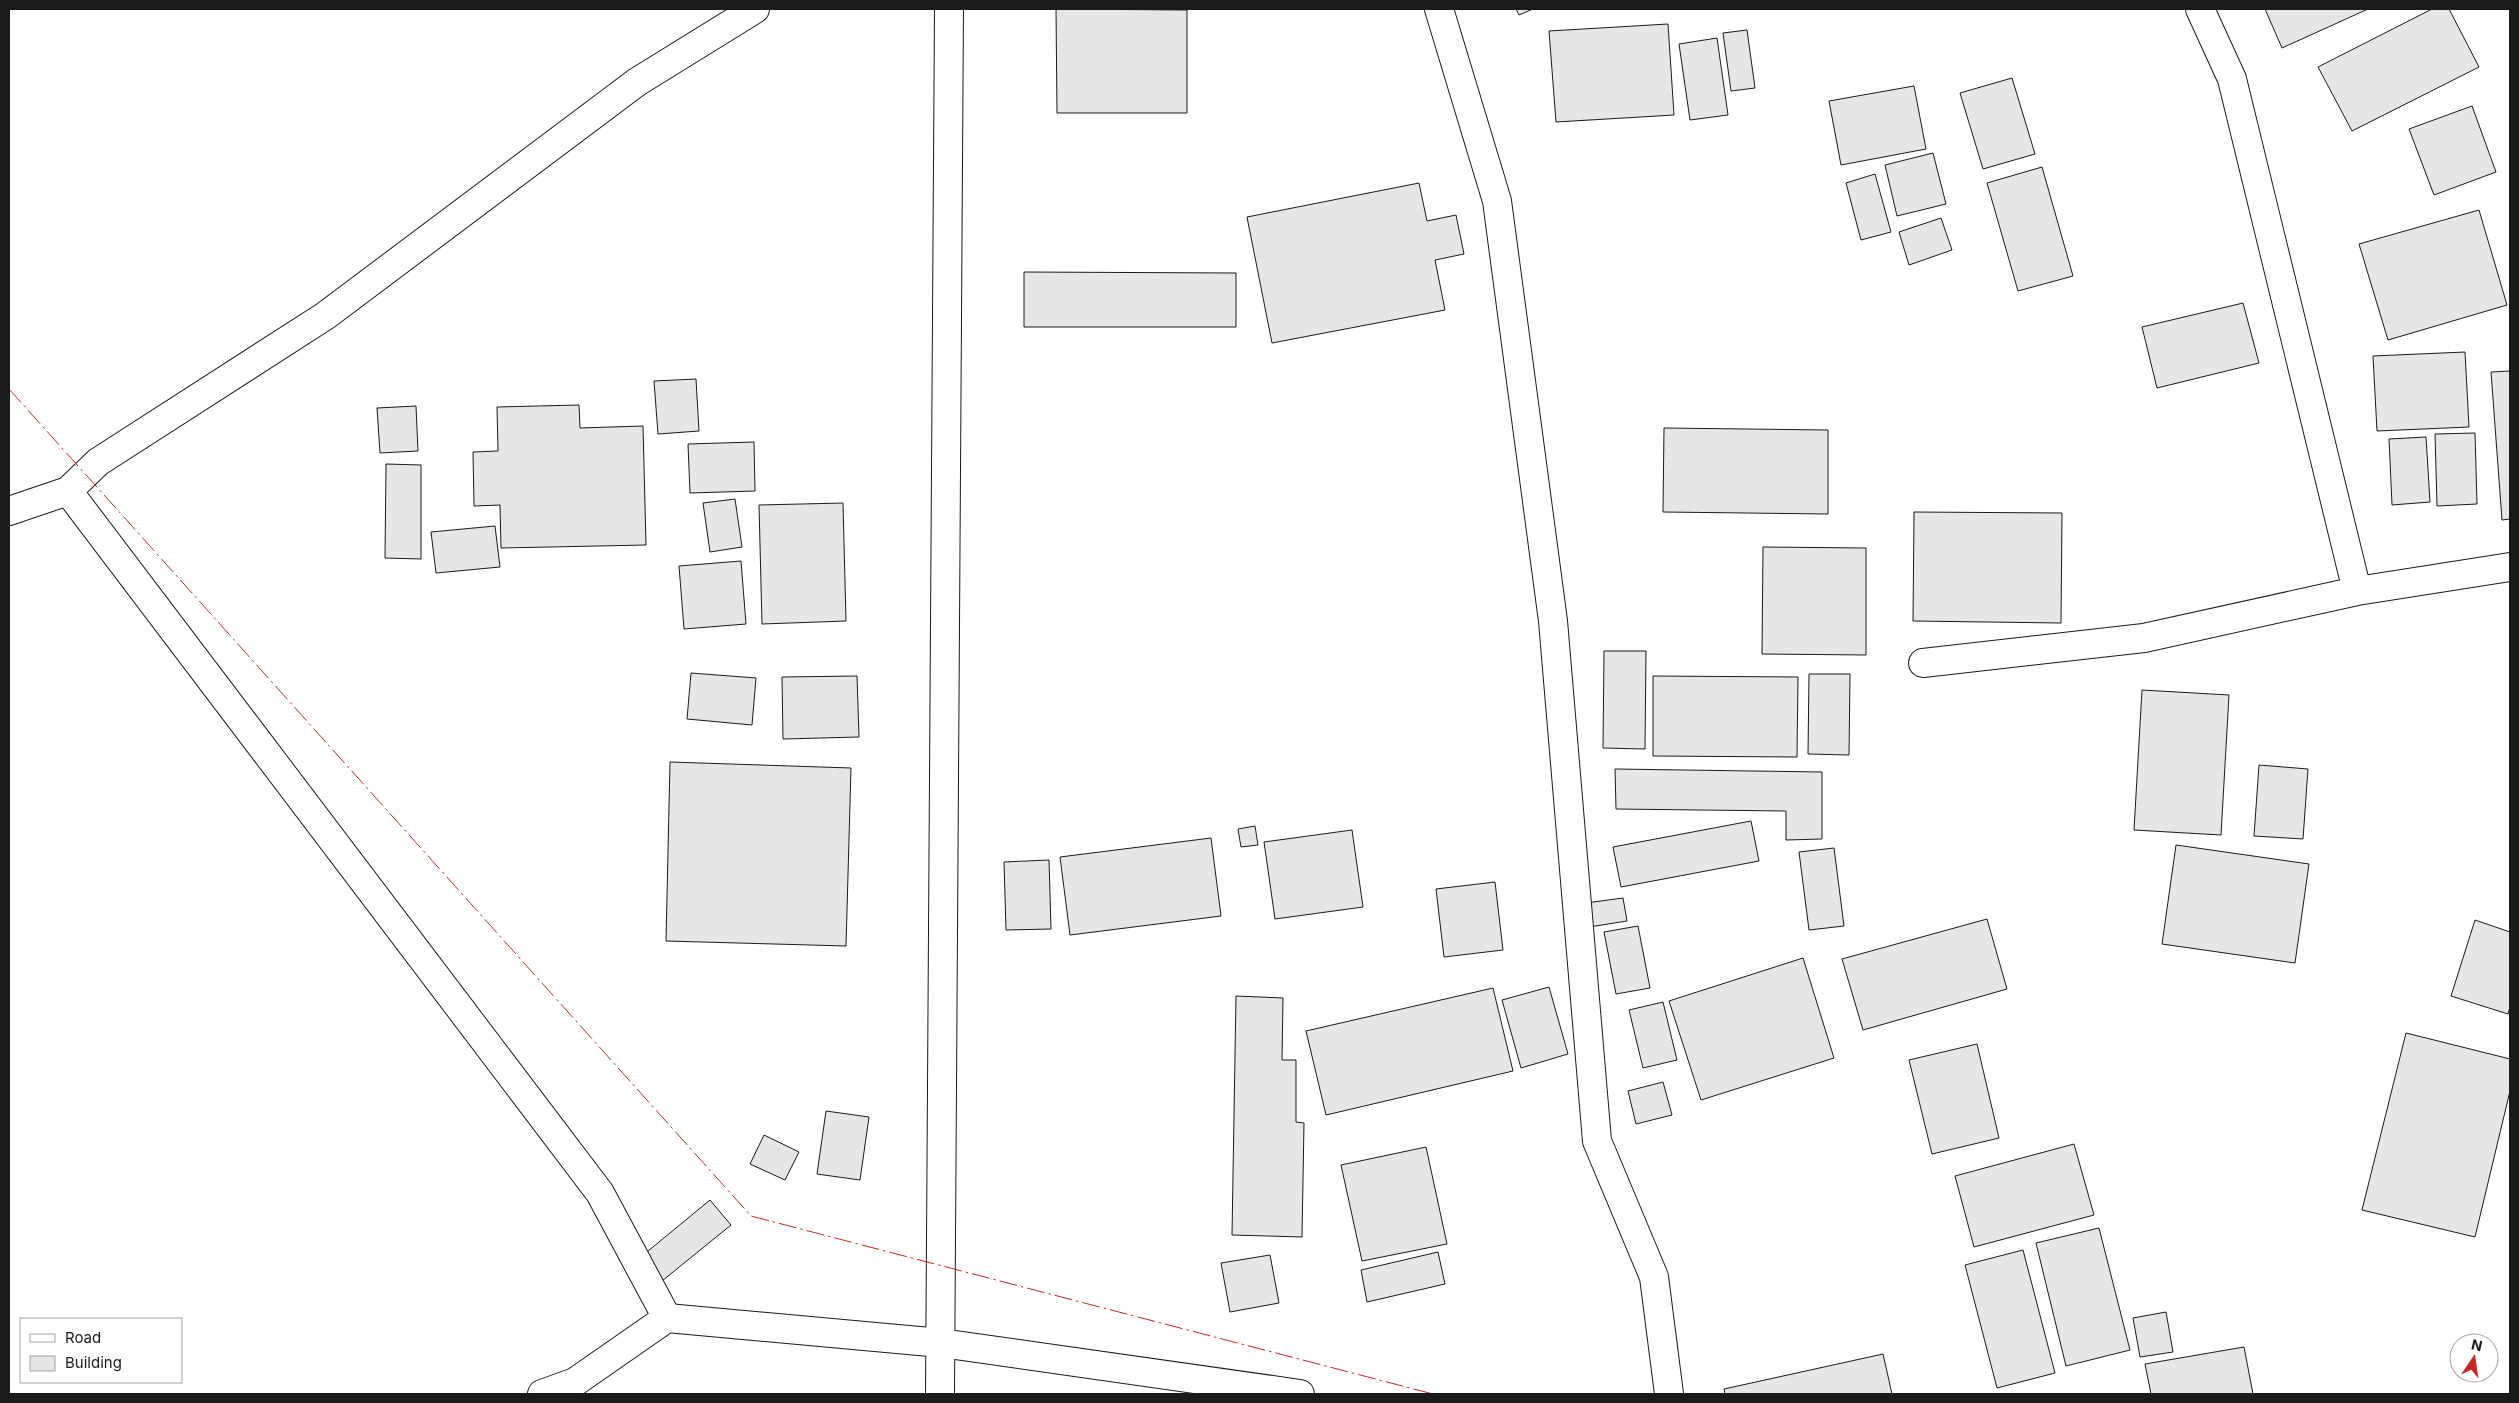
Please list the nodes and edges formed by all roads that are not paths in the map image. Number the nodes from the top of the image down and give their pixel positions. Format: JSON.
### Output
{"nodes":[{"id":1,"x":755,"y":9,"type":"edge"},
{"id":2,"x":949,"y":9,"type":"edge"},
{"id":3,"x":1439,"y":9,"type":"edge"},
{"id":4,"x":2200,"y":9,"type":"edge"},
{"id":5,"x":68,"y":491,"type":"junction"},
{"id":6,"x":9,"y":511,"type":"edge"},
{"id":7,"x":2510,"y":567,"type":"edge"},
{"id":8,"x":2357,"y":591,"type":"junction"},
{"id":9,"x":1923,"y":664,"type":"dead end"},
{"id":10,"x":667,"y":1318,"type":"junction"},
{"id":11,"x":941,"y":1344,"type":"junction"},
{"id":12,"x":542,"y":1394,"type":"edge"},
{"id":13,"x":940,"y":1394,"type":"edge"},
{"id":14,"x":1300,"y":1394,"type":"edge"},
{"id":15,"x":1669,"y":1394,"type":"edge"}],
"edges":[{"from":1,"to":5,"type":"street"},
{"from":2,"to":11,"type":"street"},
{"from":3,"to":15,"type":"street"},
{"from":4,"to":8,"type":"street"},
{"from":5,"to":6,"type":"street"},
{"from":5,"to":10,"type":"street"},
{"from":7,"to":8,"type":"street"},
{"from":8,"to":9,"type":"street"},
{"from":10,"to":11,"type":"street"},
{"from":10,"to":12,"type":"street"},
{"from":11,"to":13,"type":"street"},
{"from":11,"to":14,"type":"street"}]}
